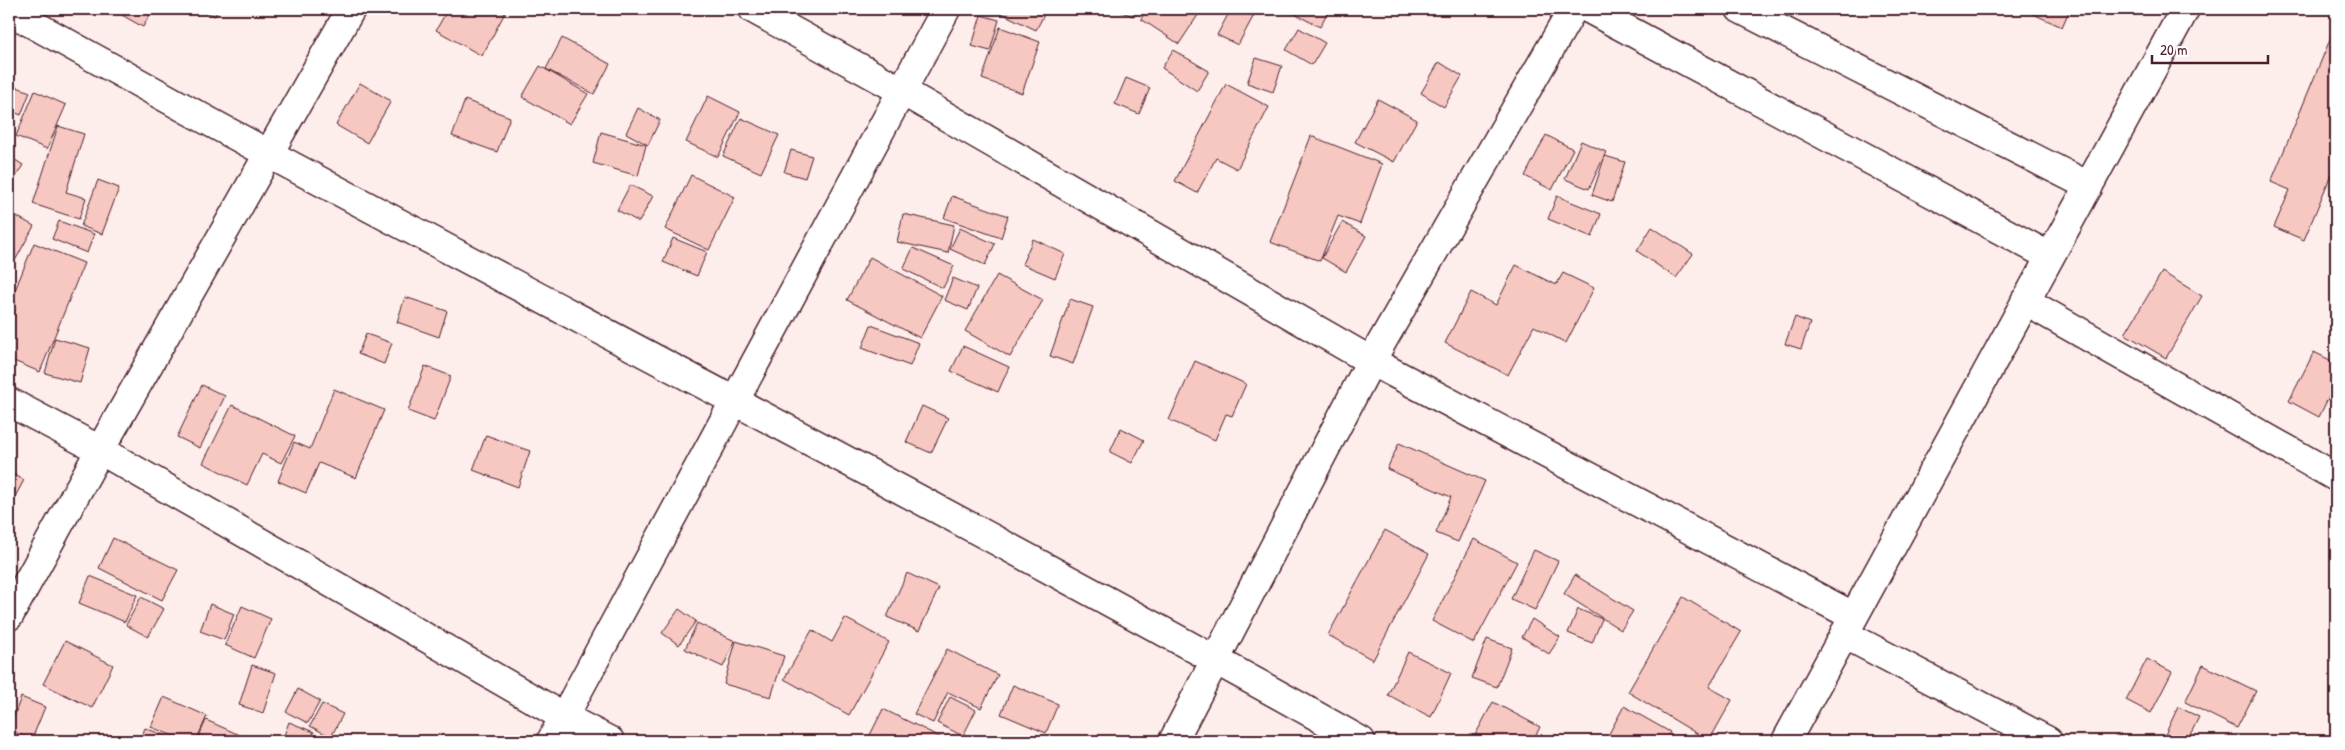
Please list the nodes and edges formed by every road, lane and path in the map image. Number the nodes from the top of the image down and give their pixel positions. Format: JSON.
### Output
{"nodes":[{"id":1,"x":351,"y":9,"type":"edge"},
{"id":2,"x":753,"y":9,"type":"edge"},
{"id":3,"x":946,"y":9,"type":"edge"},
{"id":4,"x":1573,"y":9,"type":"edge"},
{"id":5,"x":1589,"y":9,"type":"edge"},
{"id":6,"x":1740,"y":9,"type":"edge"},
{"id":7,"x":2185,"y":9,"type":"edge"},
{"id":8,"x":9,"y":11,"type":"edge"},
{"id":9,"x":902,"y":91,"type":"junction"},
{"id":10,"x":270,"y":155,"type":"junction"},
{"id":11,"x":2089,"y":186,"type":"junction"},
{"id":12,"x":2049,"y":256,"type":"junction"},
{"id":13,"x":2025,"y":301,"type":"junction"},
{"id":14,"x":1371,"y":361,"type":"junction"},
{"id":15,"x":734,"y":400,"type":"junction"},
{"id":16,"x":9,"y":402,"type":"edge"},
{"id":17,"x":100,"y":450,"type":"junction"},
{"id":18,"x":2336,"y":477,"type":"edge"},
{"id":19,"x":9,"y":616,"type":"edge"},
{"id":20,"x":1849,"y":625,"type":"junction"},
{"id":21,"x":1216,"y":659,"type":"junction"},
{"id":22,"x":564,"y":717,"type":"junction"},
{"id":23,"x":551,"y":741,"type":"edge"},
{"id":24,"x":610,"y":741,"type":"edge"},
{"id":25,"x":1173,"y":741,"type":"edge"},
{"id":26,"x":1361,"y":741,"type":"edge"},
{"id":27,"x":1786,"y":741,"type":"edge"},
{"id":28,"x":2048,"y":741,"type":"edge"}],
"edges":[{"from":1,"to":10,"type":"street"},
{"from":2,"to":9,"type":"street"},
{"from":3,"to":9,"type":"street"},
{"from":4,"to":14,"type":"street"},
{"from":5,"to":12,"type":"street"},
{"from":6,"to":11,"type":"street"},
{"from":7,"to":11,"type":"street"},
{"from":8,"to":10,"type":"street"},
{"from":9,"to":14,"type":"street"},
{"from":9,"to":15,"type":"street"},
{"from":10,"to":15,"type":"street"},
{"from":10,"to":17,"type":"street"},
{"from":11,"to":12,"type":"street"},
{"from":12,"to":13,"type":"street"},
{"from":13,"to":18,"type":"street"},
{"from":13,"to":20,"type":"street"},
{"from":14,"to":20,"type":"street"},
{"from":14,"to":21,"type":"street"},
{"from":15,"to":21,"type":"street"},
{"from":15,"to":22,"type":"street"},
{"from":16,"to":17,"type":"street"},
{"from":17,"to":19,"type":"street"},
{"from":17,"to":22,"type":"street"},
{"from":20,"to":27,"type":"street"},
{"from":20,"to":28,"type":"street"},
{"from":21,"to":25,"type":"street"},
{"from":21,"to":26,"type":"street"},
{"from":22,"to":23,"type":"street"},
{"from":22,"to":24,"type":"street"}]}
